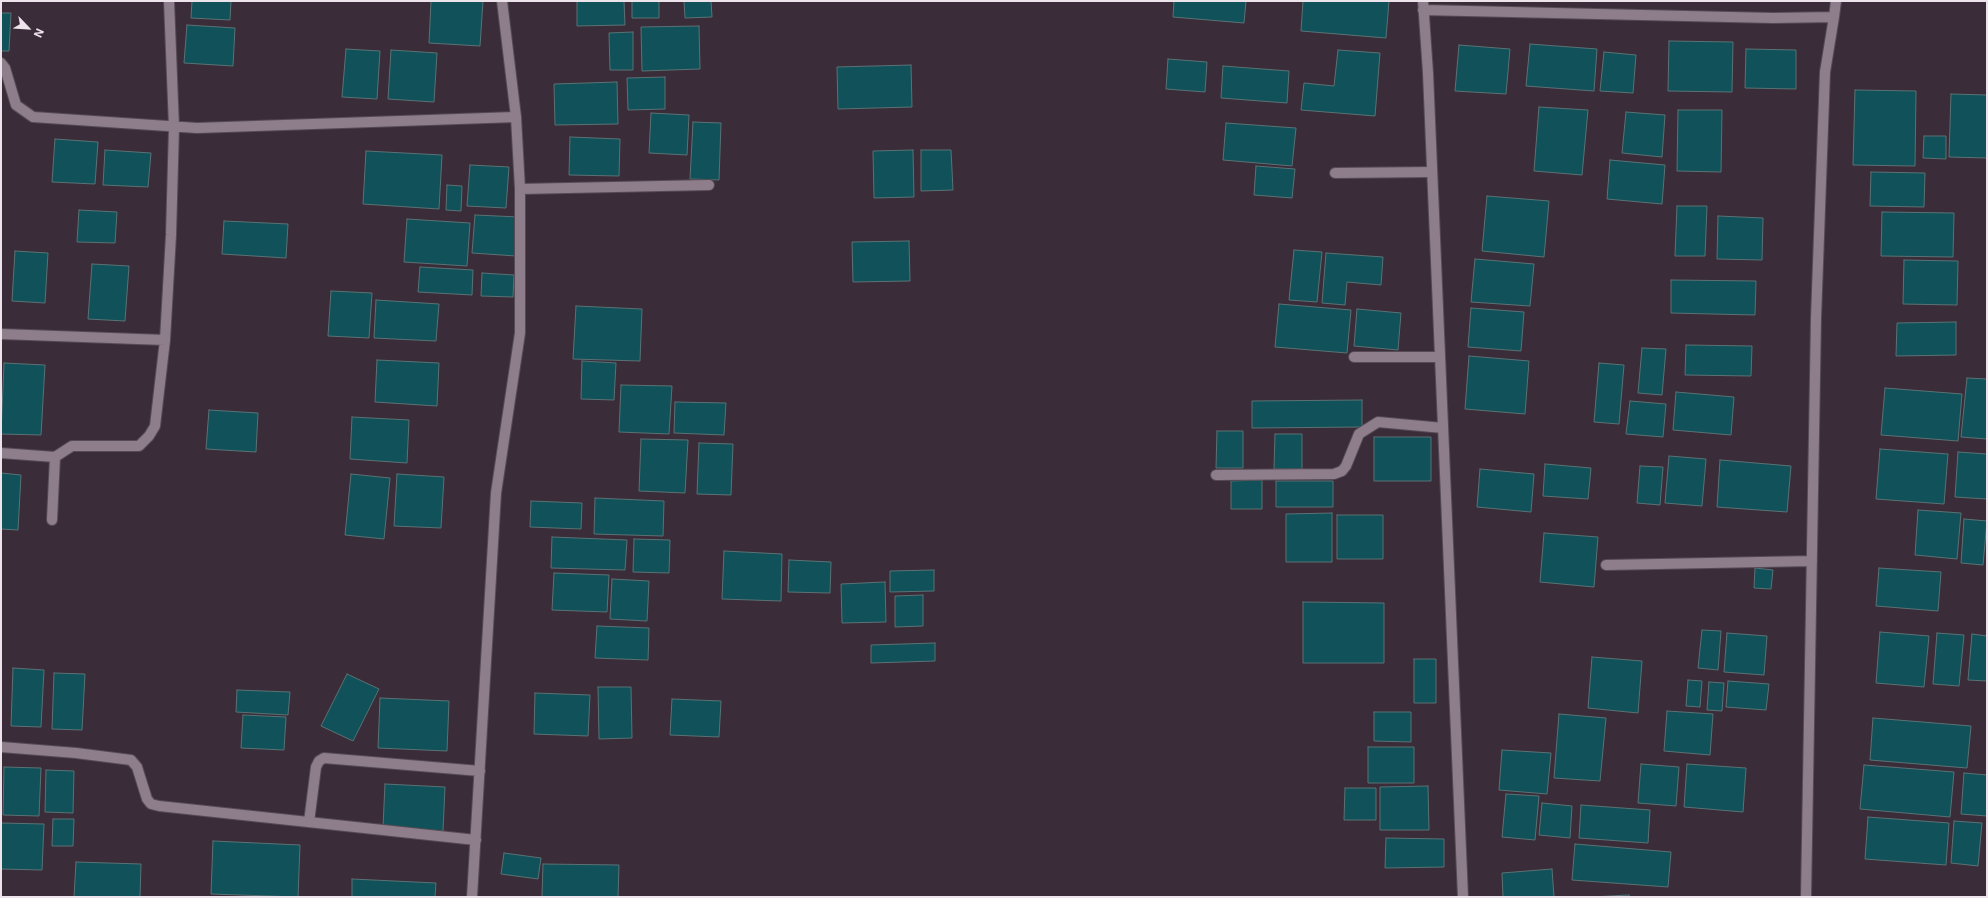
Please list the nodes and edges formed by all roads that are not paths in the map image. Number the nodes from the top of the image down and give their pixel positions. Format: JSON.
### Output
{"nodes":[{"id":1,"x":169,"y":1,"type":"edge"},
{"id":2,"x":502,"y":1,"type":"edge"},
{"id":3,"x":1836,"y":1,"type":"edge"},
{"id":4,"x":1423,"y":6,"type":"edge"},
{"id":5,"x":1834,"y":16,"type":"junction"},
{"id":6,"x":1,"y":63,"type":"edge"},
{"id":7,"x":516,"y":117,"type":"junction"},
{"id":8,"x":174,"y":127,"type":"junction"},
{"id":9,"x":1432,"y":172,"type":"junction"},
{"id":10,"x":1335,"y":174,"type":"dead end"},
{"id":11,"x":709,"y":185,"type":"dead end"},
{"id":12,"x":520,"y":189,"type":"junction"},
{"id":13,"x":1,"y":334,"type":"edge"},
{"id":14,"x":165,"y":340,"type":"junction"},
{"id":15,"x":1354,"y":357,"type":"dead end"},
{"id":16,"x":1440,"y":357,"type":"junction"},
{"id":17,"x":1443,"y":428,"type":"junction"},
{"id":18,"x":1,"y":453,"type":"edge"},
{"id":19,"x":54,"y":457,"type":"junction"},
{"id":20,"x":1216,"y":475,"type":"dead end"},
{"id":21,"x":52,"y":520,"type":"dead end"},
{"id":22,"x":1812,"y":561,"type":"junction"},
{"id":23,"x":1606,"y":566,"type":"dead end"},
{"id":24,"x":1,"y":747,"type":"edge"},
{"id":25,"x":480,"y":772,"type":"junction"},
{"id":26,"x":309,"y":822,"type":"junction"},
{"id":27,"x":476,"y":840,"type":"junction"},
{"id":28,"x":472,"y":897,"type":"edge"},
{"id":29,"x":1463,"y":897,"type":"edge"},
{"id":30,"x":1806,"y":897,"type":"edge"}],
"edges":[{"from":1,"to":8,"type":"street"},
{"from":2,"to":7,"type":"street"},
{"from":3,"to":5,"type":"street"},
{"from":4,"to":5,"type":"street"},
{"from":4,"to":9,"type":"street"},
{"from":5,"to":22,"type":"street"},
{"from":6,"to":8,"type":"street"},
{"from":7,"to":8,"type":"street"},
{"from":7,"to":12,"type":"street"},
{"from":8,"to":14,"type":"street"},
{"from":9,"to":10,"type":"street"},
{"from":9,"to":16,"type":"street"},
{"from":11,"to":12,"type":"street"},
{"from":12,"to":25,"type":"street"},
{"from":13,"to":14,"type":"street"},
{"from":14,"to":19,"type":"street"},
{"from":15,"to":16,"type":"street"},
{"from":16,"to":17,"type":"street"},
{"from":17,"to":20,"type":"street"},
{"from":17,"to":29,"type":"street"},
{"from":18,"to":19,"type":"street"},
{"from":19,"to":21,"type":"street"},
{"from":22,"to":23,"type":"street"},
{"from":22,"to":30,"type":"street"},
{"from":24,"to":26,"type":"street"},
{"from":25,"to":26,"type":"street"},
{"from":25,"to":27,"type":"street"},
{"from":26,"to":27,"type":"street"},
{"from":27,"to":28,"type":"street"}]}
